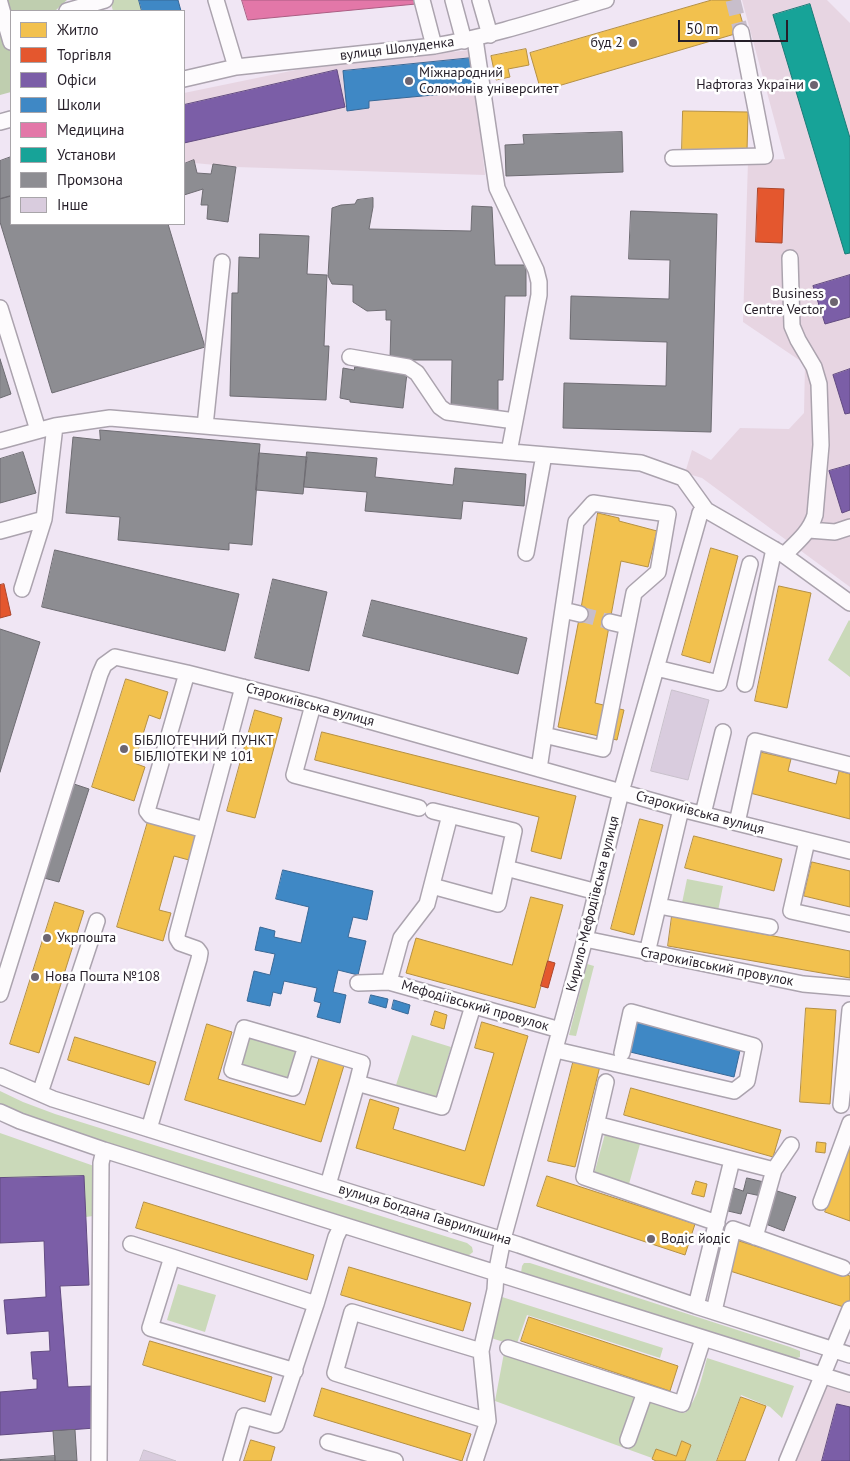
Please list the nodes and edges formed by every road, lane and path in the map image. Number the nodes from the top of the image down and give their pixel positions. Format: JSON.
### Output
{"nodes":[{"id":1,"x":105,"y":0,"type":"edge"},
{"id":2,"x":216,"y":0,"type":"edge"},
{"id":3,"x":422,"y":0,"type":"edge"},
{"id":4,"x":453,"y":0,"type":"edge"},
{"id":5,"x":480,"y":0,"type":"edge"},
{"id":6,"x":606,"y":0,"type":"edge"},
{"id":7,"x":0,"y":3,"type":"edge"},
{"id":8,"x":70,"y":10,"type":"edge"},
{"id":9,"x":741,"y":32,"type":"tunnel mouth"},
{"id":10,"x":10,"y":33,"type":"edge"},
{"id":11,"x":490,"y":35,"type":"junction"},
{"id":12,"x":469,"y":40,"type":"junction"},
{"id":13,"x":434,"y":46,"type":"junction"},
{"id":14,"x":236,"y":67,"type":"junction"},
{"id":15,"x":185,"y":79,"type":"edge"},
{"id":16,"x":673,"y":158,"type":"dead end"},
{"id":17,"x":790,"y":258,"type":"dead end"},
{"id":18,"x":222,"y":262,"type":"dead end"},
{"id":19,"x":0,"y":308,"type":"edge"},
{"id":20,"x":350,"y":357,"type":"dead end"},
{"id":21,"x":515,"y":421,"type":"junction"},
{"id":22,"x":55,"y":426,"type":"junction"},
{"id":23,"x":205,"y":426,"type":"junction"},
{"id":24,"x":38,"y":430,"type":"junction"},
{"id":25,"x":0,"y":442,"type":"edge"},
{"id":26,"x":509,"y":452,"type":"junction"},
{"id":27,"x":544,"y":455,"type":"junction"},
{"id":28,"x":706,"y":510,"type":"junction"},
{"id":29,"x":44,"y":519,"type":"junction"},
{"id":30,"x":850,"y":527,"type":"edge"},
{"id":31,"x":809,"y":530,"type":"junction"},
{"id":32,"x":0,"y":531,"type":"edge"},
{"id":33,"x":779,"y":552,"type":"junction"},
{"id":34,"x":526,"y":553,"type":"dead end"},
{"id":35,"x":750,"y":564,"type":"dead end"},
{"id":36,"x":22,"y":589,"type":"dead end"},
{"id":37,"x":850,"y":603,"type":"edge"},
{"id":38,"x":564,"y":610,"type":"junction"},
{"id":39,"x":580,"y":614,"type":"tunnel mouth"},
{"id":40,"x":610,"y":622,"type":"tunnel mouth"},
{"id":41,"x":627,"y":626,"type":"junction"},
{"id":42,"x":656,"y":668,"type":"junction"},
{"id":43,"x":187,"y":673,"type":"junction"},
{"id":44,"x":745,"y":684,"type":"dead end"},
{"id":45,"x":243,"y":688,"type":"junction"},
{"id":46,"x":313,"y":705,"type":"junction"},
{"id":47,"x":723,"y":732,"type":"dead end"},
{"id":48,"x":544,"y":735,"type":"junction"},
{"id":49,"x":850,"y":765,"type":"edge"},
{"id":50,"x":539,"y":769,"type":"junction"},
{"id":51,"x":621,"y":792,"type":"junction"},
{"id":52,"x":681,"y":809,"type":"junction"},
{"id":53,"x":703,"y":814,"type":"junction"},
{"id":54,"x":450,"y":815,"type":"junction"},
{"id":55,"x":737,"y":823,"type":"junction"},
{"id":56,"x":205,"y":830,"type":"junction"},
{"id":57,"x":807,"y":841,"type":"junction"},
{"id":58,"x":850,"y":851,"type":"edge"},
{"id":59,"x":506,"y":868,"type":"junction"},
{"id":60,"x":432,"y":886,"type":"junction"},
{"id":61,"x":597,"y":892,"type":"junction"},
{"id":62,"x":658,"y":906,"type":"junction"},
{"id":63,"x":97,"y":921,"type":"dead end"},
{"id":64,"x":850,"y":924,"type":"edge"},
{"id":65,"x":770,"y":928,"type":"dead end"},
{"id":66,"x":585,"y":939,"type":"junction"},
{"id":67,"x":647,"y":953,"type":"junction"},
{"id":68,"x":389,"y":982,"type":"junction"},
{"id":69,"x":358,"y":983,"type":"dead end"},
{"id":70,"x":850,"y":988,"type":"edge"},
{"id":71,"x":0,"y":994,"type":"edge"},
{"id":72,"x":473,"y":1006,"type":"junction"},
{"id":73,"x":850,"y":1010,"type":"edge"},
{"id":74,"x":560,"y":1030,"type":"junction"},
{"id":75,"x":306,"y":1046,"type":"junction"},
{"id":76,"x":556,"y":1050,"type":"junction"},
{"id":77,"x":622,"y":1053,"type":"dead end"},
{"id":78,"x":0,"y":1076,"type":"edge"},
{"id":79,"x":606,"y":1082,"type":"dead end"},
{"id":80,"x":357,"y":1083,"type":"junction"},
{"id":81,"x":40,"y":1093,"type":"junction"},
{"id":82,"x":842,"y":1105,"type":"dead end"},
{"id":83,"x":0,"y":1112,"type":"edge"},
{"id":84,"x":850,"y":1123,"type":"edge"},
{"id":85,"x":596,"y":1124,"type":"junction"},
{"id":86,"x":149,"y":1129,"type":"junction"},
{"id":87,"x":790,"y":1145,"type":"dead end"},
{"id":88,"x":104,"y":1150,"type":"junction"},
{"id":89,"x":732,"y":1160,"type":"junction"},
{"id":90,"x":774,"y":1170,"type":"junction"},
{"id":91,"x":328,"y":1185,"type":"junction"},
{"id":92,"x":821,"y":1202,"type":"dead end"},
{"id":93,"x":718,"y":1224,"type":"junction"},
{"id":94,"x":342,"y":1225,"type":"junction"},
{"id":95,"x":755,"y":1237,"type":"junction"},
{"id":96,"x":503,"y":1240,"type":"junction"},
{"id":97,"x":131,"y":1244,"type":"dead end"},
{"id":98,"x":172,"y":1257,"type":"junction"},
{"id":99,"x":843,"y":1268,"type":"dead end"},
{"id":100,"x":496,"y":1274,"type":"junction"},
{"id":101,"x":316,"y":1304,"type":"junction"},
{"id":102,"x":696,"y":1306,"type":"junction"},
{"id":103,"x":850,"y":1309,"type":"edge"},
{"id":104,"x":714,"y":1311,"type":"junction"},
{"id":105,"x":703,"y":1339,"type":"junction"},
{"id":106,"x":508,"y":1348,"type":"dead end"},
{"id":107,"x":834,"y":1349,"type":"junction"},
{"id":108,"x":481,"y":1351,"type":"junction"},
{"id":109,"x":850,"y":1355,"type":"edge"},
{"id":110,"x":295,"y":1371,"type":"junction"},
{"id":111,"x":823,"y":1376,"type":"junction"},
{"id":112,"x":850,"y":1384,"type":"edge"},
{"id":113,"x":645,"y":1392,"type":"junction"},
{"id":114,"x":488,"y":1421,"type":"junction"},
{"id":115,"x":628,"y":1440,"type":"dead end"},
{"id":116,"x":328,"y":1442,"type":"dead end"},
{"id":117,"x":99,"y":1461,"type":"edge"},
{"id":118,"x":231,"y":1461,"type":"edge"},
{"id":119,"x":395,"y":1461,"type":"edge"},
{"id":120,"x":475,"y":1461,"type":"edge"},
{"id":121,"x":787,"y":1461,"type":"edge"}],
"edges":[{"from":1,"to":8,"type":"street"},
{"from":2,"to":14,"type":"street"},
{"from":3,"to":13,"type":"street"},
{"from":4,"to":12,"type":"street"},
{"from":5,"to":11,"type":"street"},
{"from":6,"to":11,"type":"street","name":"вулиця Шолуденка"},
{"from":7,"to":10,"type":"street"},
{"from":9,"to":16,"type":"street"},
{"from":11,"to":12,"type":"street","name":"вулиця Шолуденка"},
{"from":12,"to":13,"type":"street","name":"вулиця Шолуденка"},
{"from":12,"to":21,"type":"street"},
{"from":13,"to":14,"type":"street","name":"вулиця Шолуденка"},
{"from":14,"to":15,"type":"street","name":"вулиця Шолуденка"},
{"from":17,"to":31,"type":"street"},
{"from":18,"to":23,"type":"street"},
{"from":19,"to":24,"type":"street"},
{"from":20,"to":21,"type":"street"},
{"from":21,"to":26,"type":"street"},
{"from":22,"to":23,"type":"street"},
{"from":22,"to":24,"type":"street"},
{"from":22,"to":29,"type":"street"},
{"from":23,"to":26,"type":"street"},
{"from":24,"to":25,"type":"street"},
{"from":26,"to":27,"type":"street"},
{"from":27,"to":28,"type":"street"},
{"from":27,"to":34,"type":"street"},
{"from":28,"to":33,"type":"street"},
{"from":28,"to":42,"type":"street","name":"Кирило-Мефодіївська вулиця"},
{"from":29,"to":32,"type":"street"},
{"from":29,"to":36,"type":"street"},
{"from":30,"to":31,"type":"street"},
{"from":31,"to":33,"type":"street"},
{"from":33,"to":37,"type":"street"},
{"from":33,"to":44,"type":"street"},
{"from":35,"to":42,"type":"street"},
{"from":38,"to":39,"type":"street"},
{"from":38,"to":41,"type":"street"},
{"from":38,"to":48,"type":"street"},
{"from":40,"to":41,"type":"street"},
{"from":41,"to":48,"type":"street"},
{"from":42,"to":51,"type":"street","name":"Кирило-Мефодіївська вулиця"},
{"from":43,"to":45,"type":"street","name":"Старокиївська вулиця"},
{"from":43,"to":56,"type":"street"},
{"from":43,"to":71,"type":"street","name":"Старокиївська вулиця"},
{"from":45,"to":46,"type":"street","name":"Старокиївська вулиця"},
{"from":45,"to":56,"type":"street"},
{"from":46,"to":50,"type":"street","name":"Старокиївська вулиця"},
{"from":46,"to":54,"type":"street"},
{"from":47,"to":53,"type":"street"},
{"from":48,"to":50,"type":"street"},
{"from":49,"to":55,"type":"street"},
{"from":50,"to":51,"type":"street","name":"Старокиївська вулиця"},
{"from":51,"to":52,"type":"street","name":"Старокиївська вулиця"},
{"from":51,"to":61,"type":"street","name":"Кирило-Мефодіївська вулиця"},
{"from":52,"to":53,"type":"street","name":"Старокиївська вулиця"},
{"from":52,"to":62,"type":"street"},
{"from":53,"to":55,"type":"street","name":"Старокиївська вулиця"},
{"from":54,"to":59,"type":"street"},
{"from":54,"to":60,"type":"street"},
{"from":55,"to":57,"type":"street","name":"Старокиївська вулиця"},
{"from":56,"to":86,"type":"street"},
{"from":57,"to":58,"type":"street","name":"Старокиївська вулиця"},
{"from":57,"to":64,"type":"street"},
{"from":59,"to":60,"type":"street"},
{"from":59,"to":61,"type":"street"},
{"from":60,"to":68,"type":"street"},
{"from":61,"to":66,"type":"street","name":"Кирило-Мефодіївська вулиця"},
{"from":62,"to":65,"type":"street"},
{"from":62,"to":67,"type":"street"},
{"from":63,"to":81,"type":"street"},
{"from":66,"to":67,"type":"street","name":"Старокиївський провулок"},
{"from":66,"to":74,"type":"street","name":"Кирило-Мефодіївська вулиця"},
{"from":67,"to":70,"type":"street","name":"Старокиївський провулок"},
{"from":68,"to":69,"type":"street","name":"Мефодіївський провулок"},
{"from":68,"to":72,"type":"street","name":"Мефодіївський провулок"},
{"from":72,"to":74,"type":"street","name":"Мефодіївський провулок"},
{"from":72,"to":80,"type":"street"},
{"from":73,"to":82,"type":"street"},
{"from":74,"to":76,"type":"street","name":"Кирило-Мефодіївська вулиця"},
{"from":75,"to":75,"type":"street"},
{"from":75,"to":80,"type":"street"},
{"from":76,"to":77,"type":"street"},
{"from":76,"to":96,"type":"street","name":"Кирило-Мефодіївська вулиця"},
{"from":78,"to":81,"type":"street","name":"вулиця Богдана Гаврилишина"},
{"from":79,"to":85,"type":"street"},
{"from":80,"to":91,"type":"street"},
{"from":81,"to":86,"type":"street","name":"вулиця Богдана Гаврилишина"},
{"from":83,"to":88,"type":"street"},
{"from":84,"to":92,"type":"street"},
{"from":85,"to":89,"type":"street"},
{"from":85,"to":93,"type":"street"},
{"from":86,"to":91,"type":"street","name":"вулиця Богдана Гаврилишина"},
{"from":87,"to":90,"type":"street"},
{"from":88,"to":94,"type":"street"},
{"from":88,"to":117,"type":"street"},
{"from":89,"to":90,"type":"street"},
{"from":89,"to":93,"type":"street"},
{"from":90,"to":95,"type":"street"},
{"from":91,"to":96,"type":"street","name":"вулиця Богдана Гаврилишина"},
{"from":93,"to":102,"type":"street"},
{"from":94,"to":100,"type":"street"},
{"from":94,"to":101,"type":"street"},
{"from":95,"to":99,"type":"street"},
{"from":95,"to":104,"type":"street"},
{"from":96,"to":100,"type":"street","name":"Кирило-Мефодіївська вулиця"},
{"from":96,"to":102,"type":"street","name":"вулиця Богдана Гаврилишина"},
{"from":97,"to":98,"type":"street"},
{"from":98,"to":101,"type":"street"},
{"from":98,"to":110,"type":"street"},
{"from":100,"to":105,"type":"street"},
{"from":100,"to":108,"type":"street","name":"Кирило-Мефодіївська вулиця"},
{"from":101,"to":110,"type":"street"},
{"from":102,"to":104,"type":"street","name":"вулиця Богдана Гаврилишина"},
{"from":103,"to":107,"type":"street"},
{"from":104,"to":107,"type":"street","name":"вулиця Богдана Гаврилишина"},
{"from":105,"to":111,"type":"street"},
{"from":105,"to":113,"type":"street"},
{"from":106,"to":113,"type":"street"},
{"from":107,"to":109,"type":"street","name":"вулиця Богдана Гаврилишина"},
{"from":107,"to":111,"type":"street"},
{"from":108,"to":114,"type":"street","name":"Кирило-Мефодіївська вулиця"},
{"from":108,"to":114,"type":"street"},
{"from":110,"to":118,"type":"street"},
{"from":111,"to":112,"type":"street"},
{"from":111,"to":121,"type":"street"},
{"from":113,"to":115,"type":"street"},
{"from":114,"to":120,"type":"street"},
{"from":116,"to":119,"type":"street"}]}
